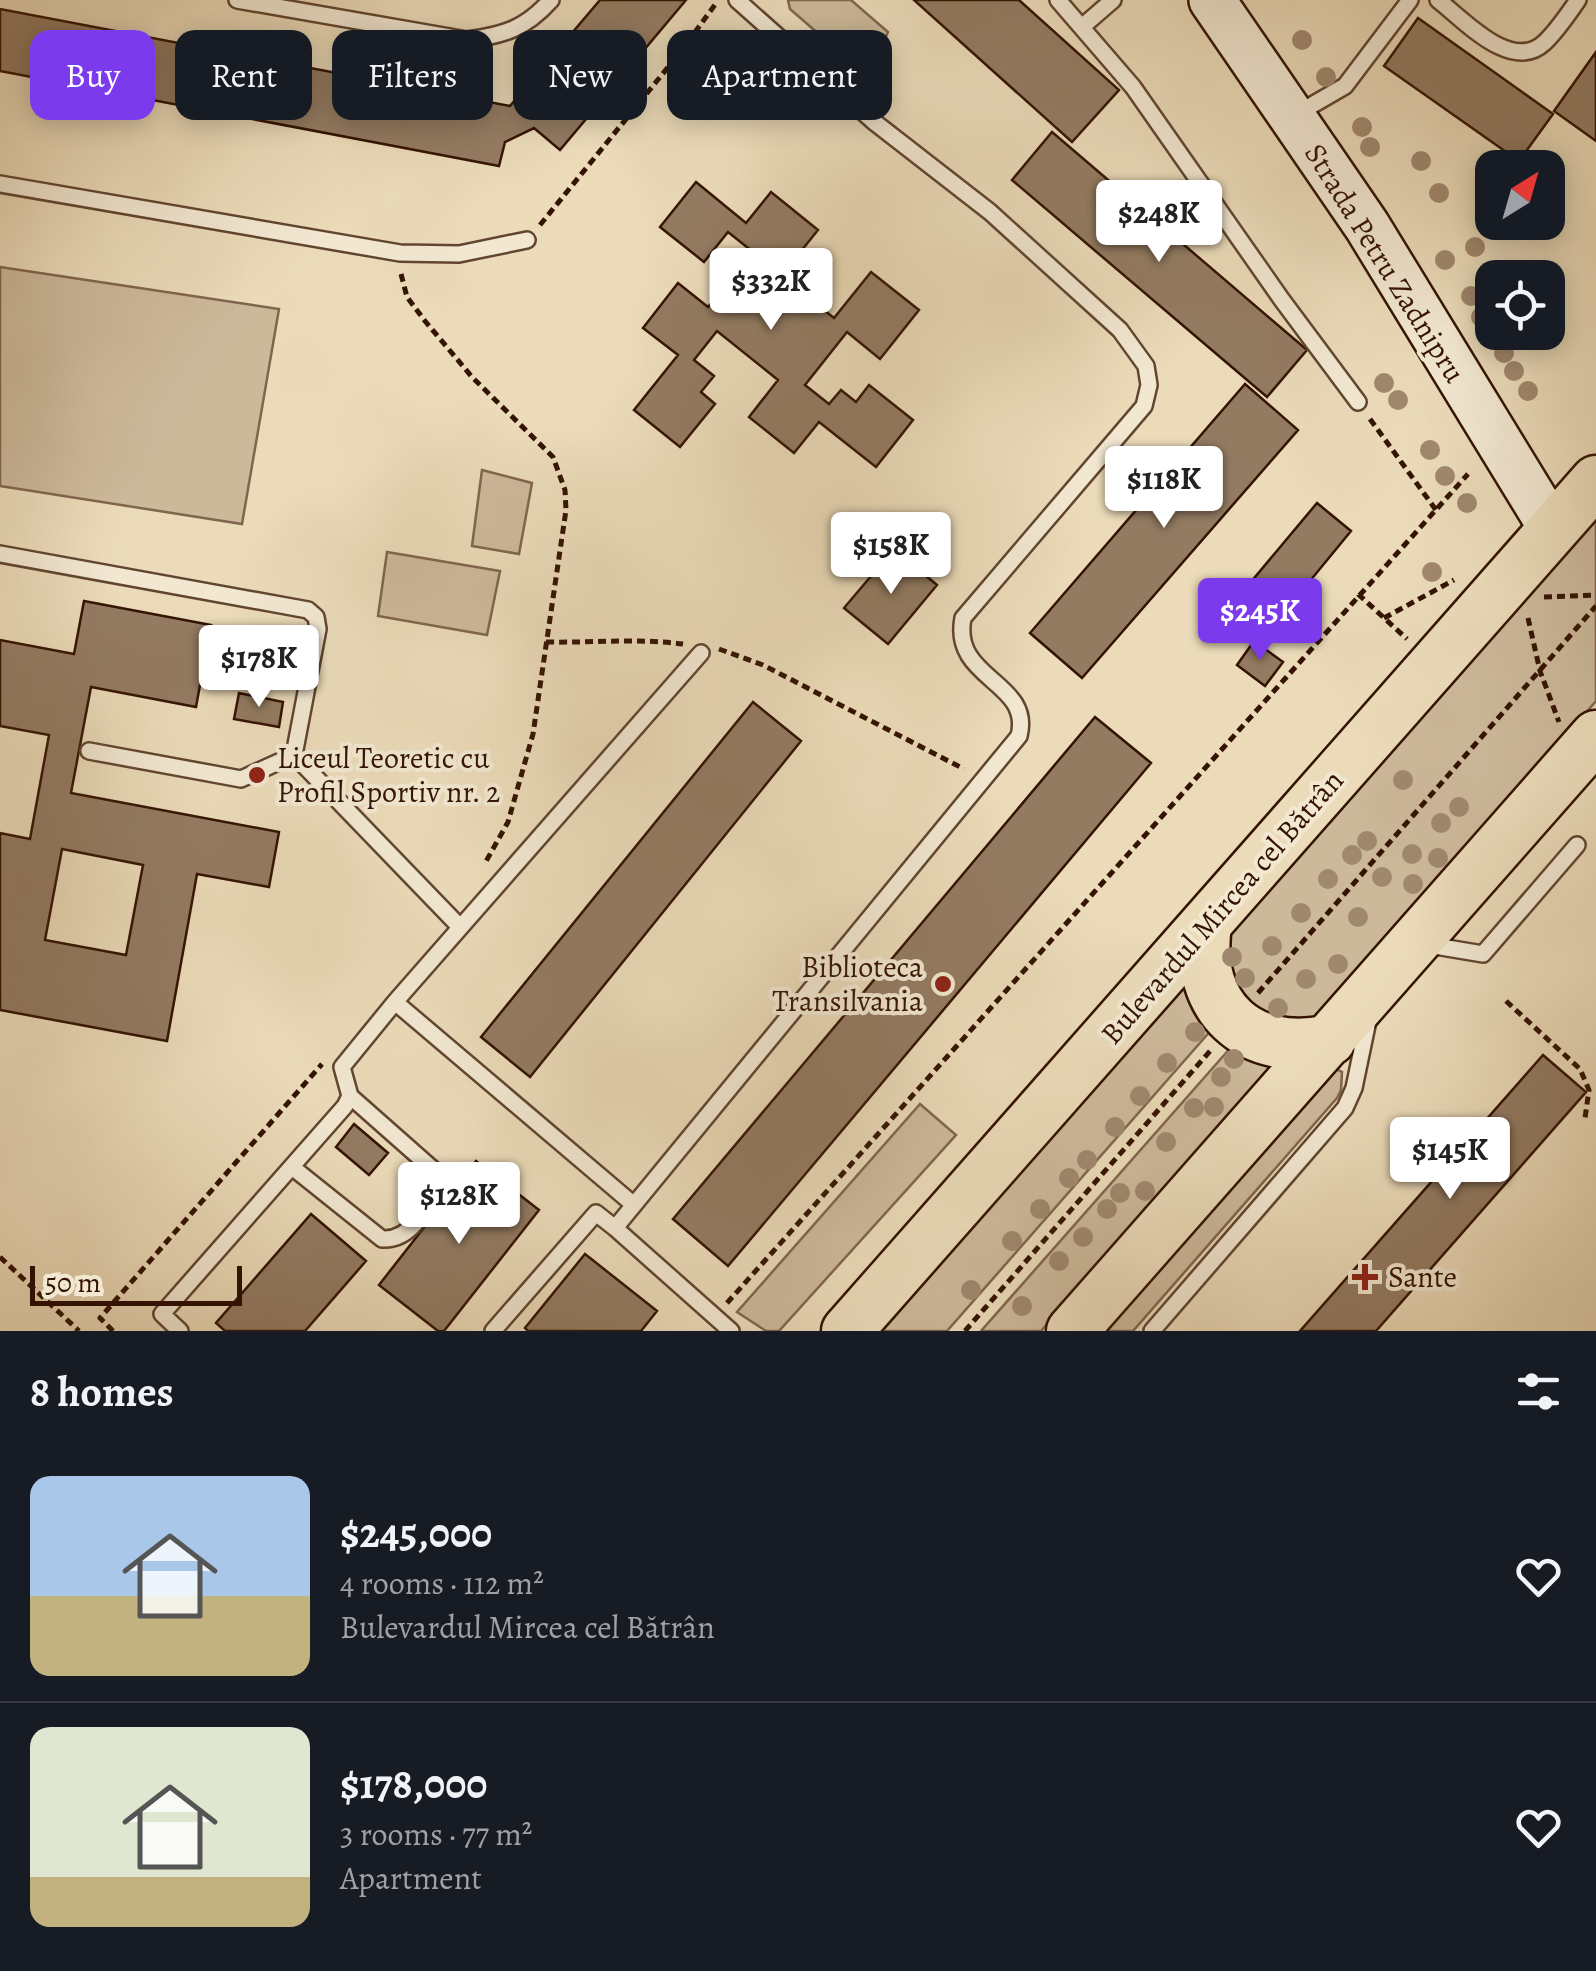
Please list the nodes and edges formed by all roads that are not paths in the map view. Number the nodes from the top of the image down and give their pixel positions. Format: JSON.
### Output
{"nodes":[{"id":1,"x":237,"y":0,"type":"edge"},
{"id":2,"x":551,"y":0,"type":"edge"},
{"id":3,"x":737,"y":0,"type":"edge"},
{"id":4,"x":1058,"y":0,"type":"edge"},
{"id":5,"x":1113,"y":0,"type":"edge"},
{"id":6,"x":1212,"y":0,"type":"edge"},
{"id":7,"x":1410,"y":0,"type":"edge"},
{"id":8,"x":1438,"y":0,"type":"edge"},
{"id":9,"x":1578,"y":0,"type":"edge"},
{"id":10,"x":1082,"y":26,"type":"junction"},
{"id":11,"x":1292,"y":117,"type":"junction"},
{"id":12,"x":0,"y":184,"type":"edge"},
{"id":13,"x":528,"y":240,"type":"road end"},
{"id":14,"x":1358,"y":402,"type":"road end"},
{"id":15,"x":1596,"y":481,"type":"edge"},
{"id":16,"x":1552,"y":530,"type":"junction"},
{"id":17,"x":0,"y":554,"type":"edge"},
{"id":18,"x":701,"y":650,"type":"road end"},
{"id":19,"x":1580,"y":737,"type":"edge"},
{"id":20,"x":90,"y":751,"type":"dead end"},
{"id":21,"x":294,"y":755,"type":"junction"},
{"id":22,"x":1577,"y":846,"type":"dead end"},
{"id":23,"x":1206,"y":925,"type":"junction"},
{"id":24,"x":460,"y":927,"type":"junction"},
{"id":25,"x":1414,"y":943,"type":"junction"},
{"id":26,"x":1376,"y":986,"type":"junction"},
{"id":27,"x":395,"y":1002,"type":"junction"},
{"id":28,"x":1330,"y":1040,"type":"junction"},
{"id":29,"x":350,"y":1096,"type":"junction"},
{"id":30,"x":292,"y":1168,"type":"junction"},
{"id":31,"x":634,"y":1205,"type":"junction"},
{"id":32,"x":615,"y":1228,"type":"junction"},
{"id":33,"x":180,"y":1331,"type":"edge"},
{"id":34,"x":493,"y":1331,"type":"edge"},
{"id":35,"x":731,"y":1331,"type":"edge"},
{"id":36,"x":846,"y":1331,"type":"edge"},
{"id":37,"x":1072,"y":1331,"type":"edge"},
{"id":38,"x":1152,"y":1331,"type":"edge"}],
"edges":[{"from":1,"to":2,"type":"lane"},
{"from":3,"to":31,"type":"lane"},
{"from":4,"to":10,"type":"lane"},
{"from":5,"to":10,"type":"lane"},
{"from":6,"to":11,"type":"street","name":"Strada Petru Zadnipru"},
{"from":7,"to":11,"type":"lane"},
{"from":8,"to":9,"type":"lane"},
{"from":10,"to":14,"type":"lane"},
{"from":11,"to":16,"type":"street","name":"Strada Petru Zadnipru"},
{"from":12,"to":13,"type":"lane"},
{"from":15,"to":16,"type":"main road","name":"Bulevardul Mircea cel Bătrân"},
{"from":16,"to":23,"type":"main road","name":"Bulevardul Mircea cel Bătrân"},
{"from":17,"to":21,"type":"lane"},
{"from":18,"to":24,"type":"lane"},
{"from":19,"to":25,"type":"main road"},
{"from":20,"to":21,"type":"lane"},
{"from":21,"to":24,"type":"lane"},
{"from":22,"to":25,"type":"lane"},
{"from":23,"to":28,"type":"main road"},
{"from":23,"to":36,"type":"main road","name":"Bulevardul Mircea cel Bătrân"},
{"from":24,"to":27,"type":"lane"},
{"from":25,"to":26,"type":"main road"},
{"from":26,"to":28,"type":"main road"},
{"from":26,"to":38,"type":"lane"},
{"from":27,"to":29,"type":"lane"},
{"from":27,"to":31,"type":"lane"},
{"from":28,"to":37,"type":"main road"},
{"from":29,"to":30,"type":"lane"},
{"from":29,"to":30,"type":"lane"},
{"from":30,"to":33,"type":"lane"},
{"from":31,"to":32,"type":"lane"},
{"from":32,"to":34,"type":"lane"},
{"from":32,"to":35,"type":"lane"}]}
